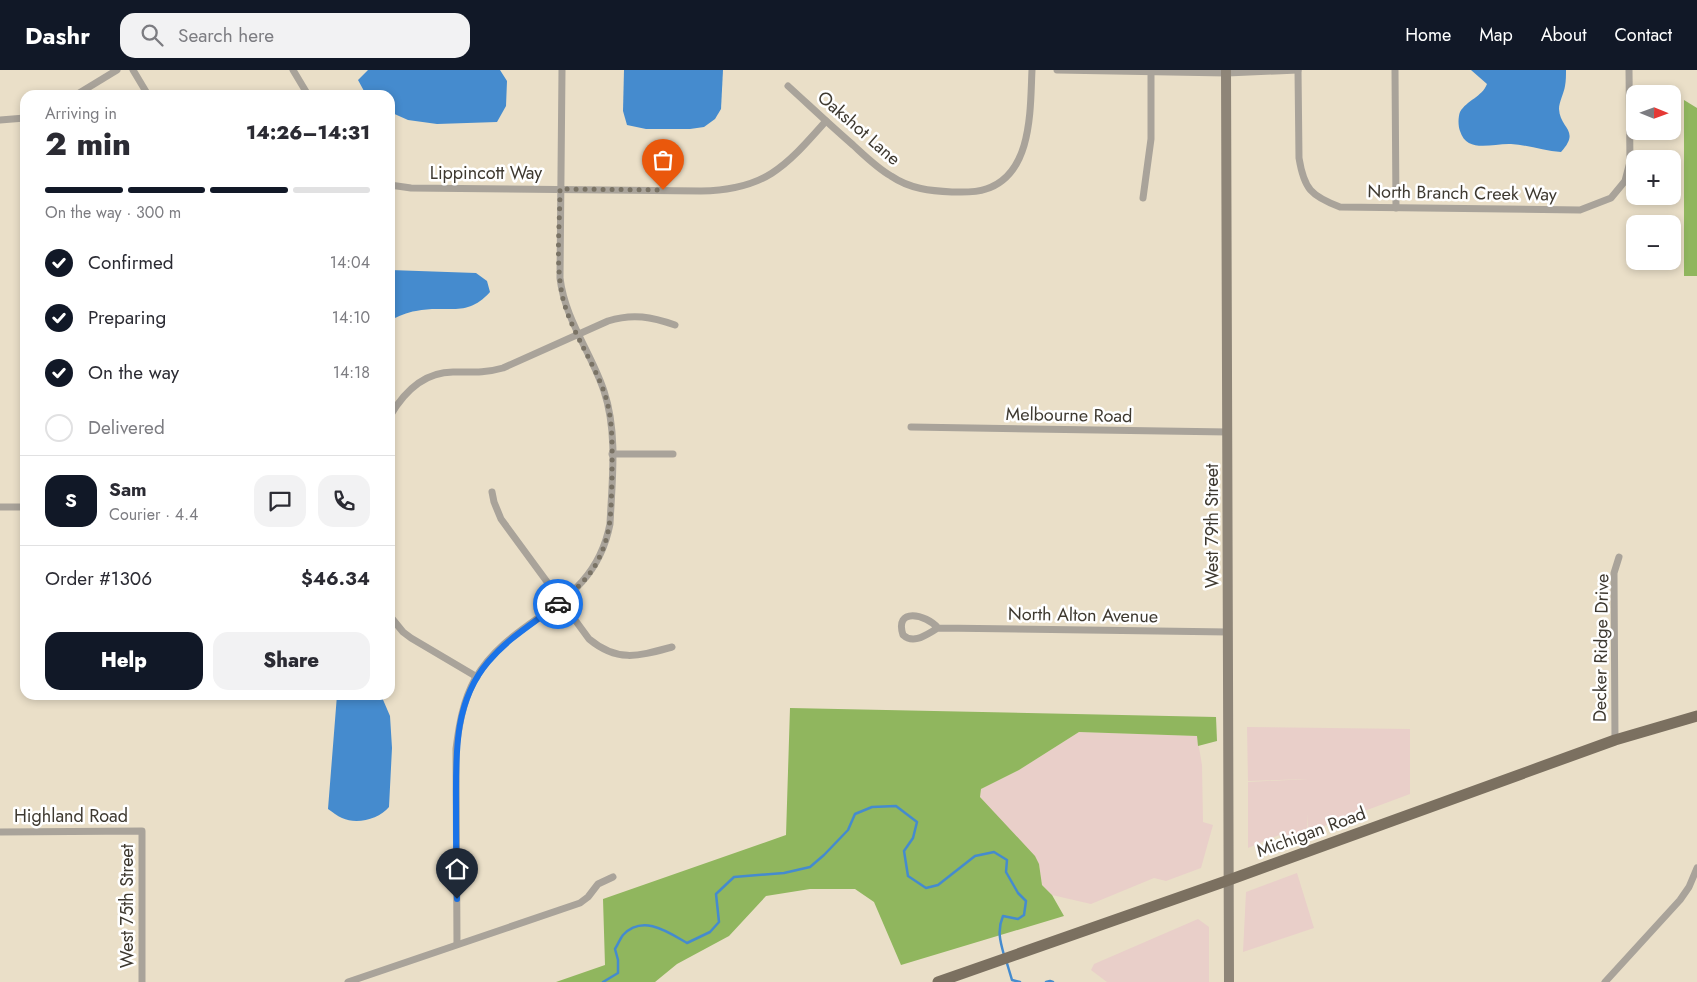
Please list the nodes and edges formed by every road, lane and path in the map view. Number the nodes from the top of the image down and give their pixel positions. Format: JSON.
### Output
{"nodes":[{"id":1,"x":117,"y":70,"type":"edge"},
{"id":2,"x":133,"y":70,"type":"edge"},
{"id":3,"x":293,"y":70,"type":"edge"},
{"id":4,"x":562,"y":70,"type":"edge"},
{"id":5,"x":1032,"y":70,"type":"edge"},
{"id":6,"x":1057,"y":70,"type":"edge"},
{"id":7,"x":1298,"y":70,"type":"edge"},
{"id":8,"x":1395,"y":70,"type":"edge"},
{"id":9,"x":1629,"y":70,"type":"edge"},
{"id":10,"x":1151,"y":71,"type":"edge"},
{"id":11,"x":1226,"y":71,"type":"edge"},
{"id":12,"x":788,"y":86,"type":"dead end"},
{"id":13,"x":84,"y":90,"type":"edge"},
{"id":14,"x":145,"y":90,"type":"edge"},
{"id":15,"x":305,"y":90,"type":"edge"},
{"id":16,"x":20,"y":118,"type":"edge"},
{"id":17,"x":0,"y":120,"type":"edge"},
{"id":18,"x":826,"y":121,"type":"junction"},
{"id":19,"x":395,"y":186,"type":"edge"},
{"id":20,"x":560,"y":189,"type":"junction"},
{"id":21,"x":1143,"y":198,"type":"dead end"},
{"id":22,"x":1396,"y":208,"type":"junction"},
{"id":23,"x":676,"y":325,"type":"dead end"},
{"id":24,"x":578,"y":335,"type":"junction"},
{"id":25,"x":395,"y":407,"type":"edge"},
{"id":26,"x":910,"y":427,"type":"dead end"},
{"id":27,"x":1228,"y":432,"type":"junction"},
{"id":28,"x":612,"y":454,"type":"junction"},
{"id":29,"x":673,"y":454,"type":"dead end"},
{"id":30,"x":492,"y":492,"type":"dead end"},
{"id":31,"x":0,"y":507,"type":"edge"},
{"id":32,"x":20,"y":508,"type":"edge"},
{"id":33,"x":1619,"y":557,"type":"dead end"},
{"id":34,"x":562,"y":601,"type":"junction"},
{"id":35,"x":395,"y":622,"type":"edge"},
{"id":36,"x":938,"y":628,"type":"junction"},
{"id":37,"x":1228,"y":632,"type":"junction"},
{"id":38,"x":672,"y":647,"type":"dead end"},
{"id":39,"x":477,"y":677,"type":"junction"},
{"id":40,"x":1697,"y":716,"type":"edge"},
{"id":41,"x":1615,"y":740,"type":"junction"},
{"id":42,"x":142,"y":831,"type":"joint"},
{"id":43,"x":0,"y":832,"type":"edge"},
{"id":44,"x":1697,"y":868,"type":"edge"},
{"id":45,"x":613,"y":877,"type":"dead end"},
{"id":46,"x":1229,"y":880,"type":"junction"},
{"id":47,"x":457,"y":944,"type":"junction"},
{"id":48,"x":142,"y":982,"type":"edge"},
{"id":49,"x":348,"y":982,"type":"edge"},
{"id":50,"x":938,"y":982,"type":"edge"},
{"id":51,"x":1229,"y":982,"type":"edge"},
{"id":52,"x":1606,"y":982,"type":"edge"}],
"edges":[{"from":1,"to":13,"type":"street"},
{"from":2,"to":14,"type":"street"},
{"from":3,"to":15,"type":"street"},
{"from":4,"to":20,"type":"street"},
{"from":5,"to":18,"type":"street","name":"Oakshot Lane"},
{"from":6,"to":10,"type":"street"},
{"from":7,"to":11,"type":"street"},
{"from":7,"to":22,"type":"street","name":"North Branch Creek Way"},
{"from":8,"to":22,"type":"street"},
{"from":9,"to":22,"type":"street","name":"North Branch Creek Way"},
{"from":10,"to":11,"type":"street"},
{"from":10,"to":21,"type":"street"},
{"from":11,"to":27,"type":"main road","name":"West 79th Street"},
{"from":12,"to":18,"type":"street","name":"Oakshot Lane"},
{"from":16,"to":17,"type":"street"},
{"from":18,"to":20,"type":"street","name":"Lippincott Way"},
{"from":19,"to":20,"type":"street","name":"Lippincott Way"},
{"from":20,"to":24,"type":"street"},
{"from":23,"to":24,"type":"street"},
{"from":24,"to":25,"type":"street"},
{"from":24,"to":28,"type":"street"},
{"from":26,"to":27,"type":"street","name":"Melbourne Road"},
{"from":27,"to":37,"type":"main road","name":"West 79th Street"},
{"from":28,"to":29,"type":"street"},
{"from":28,"to":34,"type":"street"},
{"from":30,"to":34,"type":"street"},
{"from":31,"to":32,"type":"street"},
{"from":33,"to":41,"type":"street","name":"Decker Ridge Drive"},
{"from":34,"to":38,"type":"street"},
{"from":34,"to":39,"type":"street"},
{"from":35,"to":39,"type":"street"},
{"from":36,"to":36,"type":"street","name":"North Alton Avenue"},
{"from":36,"to":37,"type":"street","name":"North Alton Avenue"},
{"from":37,"to":46,"type":"main road","name":"West 79th Street"},
{"from":39,"to":47,"type":"street"},
{"from":40,"to":41,"type":"main road","name":"Michigan Road"},
{"from":41,"to":46,"type":"main road","name":"Michigan Road"},
{"from":42,"to":43,"type":"street","name":"Highland Road"},
{"from":42,"to":48,"type":"street","name":"West 75th Street"},
{"from":44,"to":52,"type":"street"},
{"from":45,"to":47,"type":"street"},
{"from":46,"to":50,"type":"main road","name":"Michigan Road"},
{"from":46,"to":51,"type":"main road","name":"West 79th Street"},
{"from":47,"to":49,"type":"street"}]}
